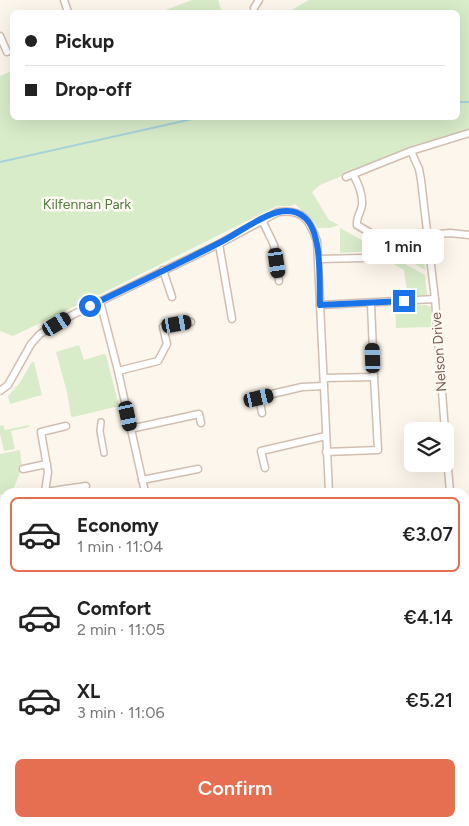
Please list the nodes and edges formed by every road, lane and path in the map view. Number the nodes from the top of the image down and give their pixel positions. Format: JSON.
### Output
{"nodes":[{"id":1,"x":0,"y":36,"type":"edge"},
{"id":2,"x":8,"y":52,"type":"dead end"},
{"id":3,"x":469,"y":133,"type":"edge"},
{"id":4,"x":410,"y":151,"type":"junction"},
{"id":5,"x":353,"y":174,"type":"junction"},
{"id":6,"x":346,"y":177,"type":"dead end"},
{"id":7,"x":262,"y":220,"type":"junction"},
{"id":8,"x":427,"y":235,"type":"junction"},
{"id":9,"x":469,"y":235,"type":"edge"},
{"id":10,"x":218,"y":244,"type":"junction"},
{"id":11,"x":429,"y":250,"type":"junction"},
{"id":12,"x":364,"y":258,"type":"dead end"},
{"id":13,"x":318,"y":259,"type":"junction"},
{"id":14,"x":164,"y":270,"type":"junction"},
{"id":15,"x":279,"y":281,"type":"dead end"},
{"id":16,"x":172,"y":297,"type":"dead end"},
{"id":17,"x":435,"y":299,"type":"junction"},
{"id":18,"x":100,"y":301,"type":"junction"},
{"id":19,"x":371,"y":303,"type":"junction"},
{"id":20,"x":320,"y":305,"type":"junction"},
{"id":21,"x":232,"y":319,"type":"dead end"},
{"id":22,"x":191,"y":322,"type":"dead end"},
{"id":23,"x":118,"y":370,"type":"junction"},
{"id":24,"x":374,"y":377,"type":"junction"},
{"id":25,"x":324,"y":378,"type":"junction"},
{"id":26,"x":324,"y":386,"type":"junction"},
{"id":27,"x":0,"y":391,"type":"edge"},
{"id":28,"x":262,"y":412,"type":"dead end"},
{"id":29,"x":101,"y":422,"type":"dead end"},
{"id":30,"x":444,"y":422,"type":"edge"},
{"id":31,"x":201,"y":423,"type":"dead end"},
{"id":32,"x":66,"y":426,"type":"dead end"},
{"id":33,"x":130,"y":429,"type":"junction"},
{"id":34,"x":326,"y":436,"type":"junction"},
{"id":35,"x":326,"y":452,"type":"junction"},
{"id":36,"x":104,"y":454,"type":"dead end"},
{"id":37,"x":46,"y":464,"type":"junction"},
{"id":38,"x":264,"y":468,"type":"dead end"},
{"id":39,"x":23,"y":469,"type":"dead end"},
{"id":40,"x":198,"y":469,"type":"dead end"},
{"id":41,"x":448,"y":472,"type":"edge"},
{"id":42,"x":142,"y":480,"type":"junction"},
{"id":43,"x":86,"y":486,"type":"dead end"},
{"id":44,"x":46,"y":488,"type":"edge"},
{"id":45,"x":72,"y":488,"type":"edge"},
{"id":46,"x":144,"y":488,"type":"edge"},
{"id":47,"x":328,"y":488,"type":"edge"},
{"id":48,"x":450,"y":488,"type":"edge"}],
"edges":[{"from":1,"to":2,"type":"street"},
{"from":3,"to":4,"type":"street"},
{"from":4,"to":5,"type":"street"},
{"from":4,"to":8,"type":"street","name":"Nelson Drive"},
{"from":5,"to":6,"type":"street"},
{"from":5,"to":11,"type":"street"},
{"from":7,"to":10,"type":"street"},
{"from":7,"to":13,"type":"street"},
{"from":7,"to":15,"type":"street"},
{"from":8,"to":9,"type":"street"},
{"from":8,"to":11,"type":"street","name":"Nelson Drive"},
{"from":10,"to":14,"type":"street"},
{"from":10,"to":21,"type":"street"},
{"from":11,"to":17,"type":"street","name":"Nelson Drive"},
{"from":12,"to":13,"type":"street"},
{"from":13,"to":20,"type":"street"},
{"from":14,"to":16,"type":"street"},
{"from":14,"to":18,"type":"street"},
{"from":17,"to":19,"type":"street"},
{"from":17,"to":30,"type":"street","name":"Nelson Drive"},
{"from":18,"to":23,"type":"street"},
{"from":18,"to":27,"type":"street"},
{"from":19,"to":20,"type":"street"},
{"from":19,"to":24,"type":"street"},
{"from":20,"to":25,"type":"street"},
{"from":22,"to":23,"type":"street"},
{"from":23,"to":33,"type":"street"},
{"from":24,"to":25,"type":"street"},
{"from":24,"to":35,"type":"street"},
{"from":25,"to":26,"type":"street"},
{"from":26,"to":28,"type":"street"},
{"from":26,"to":34,"type":"street"},
{"from":29,"to":36,"type":"street"},
{"from":31,"to":33,"type":"street"},
{"from":32,"to":37,"type":"street"},
{"from":33,"to":42,"type":"street"},
{"from":34,"to":35,"type":"street"},
{"from":34,"to":38,"type":"street"},
{"from":35,"to":47,"type":"street"},
{"from":37,"to":39,"type":"street"},
{"from":37,"to":44,"type":"street"},
{"from":40,"to":42,"type":"street"},
{"from":41,"to":48,"type":"street","name":"Nelson Drive"},
{"from":42,"to":46,"type":"street"},
{"from":43,"to":45,"type":"street"}]}
